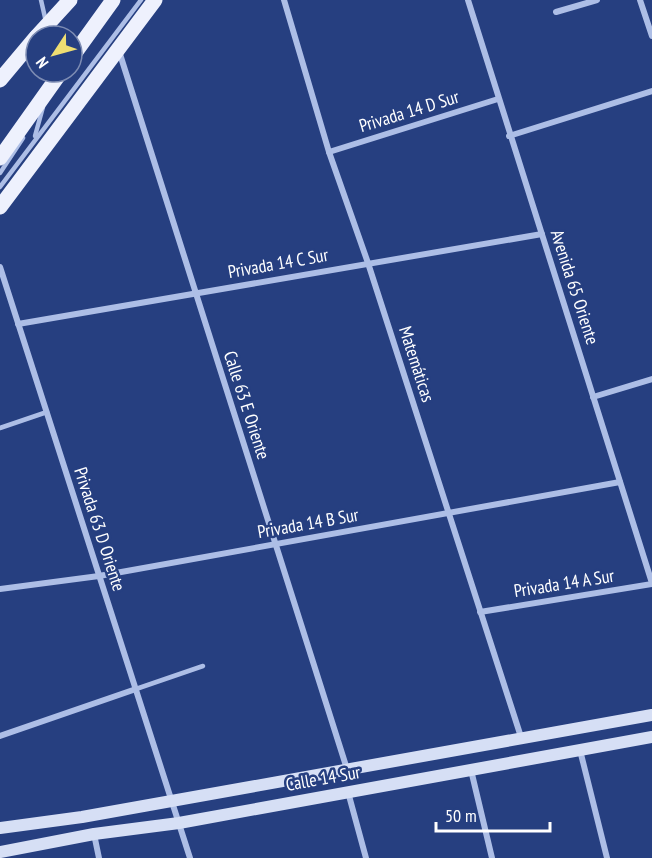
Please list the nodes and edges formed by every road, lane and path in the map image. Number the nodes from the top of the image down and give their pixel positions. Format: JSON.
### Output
{"nodes":[{"id":1,"x":41,"y":0,"type":"edge"},
{"id":2,"x":119,"y":0,"type":"edge"},
{"id":3,"x":141,"y":0,"type":"edge"},
{"id":4,"x":154,"y":0,"type":"edge"},
{"id":5,"x":284,"y":0,"type":"edge"},
{"id":6,"x":468,"y":0,"type":"edge"},
{"id":7,"x":597,"y":0,"type":"edge"},
{"id":8,"x":640,"y":0,"type":"edge"},
{"id":9,"x":68,"y":2,"type":"edge"},
{"id":10,"x":108,"y":9,"type":"edge"},
{"id":11,"x":556,"y":12,"type":"dead end"},
{"id":12,"x":46,"y":24,"type":"edge"},
{"id":13,"x":48,"y":24,"type":"edge"},
{"id":14,"x":652,"y":36,"type":"edge"},
{"id":15,"x":84,"y":41,"type":"edge"},
{"id":16,"x":84,"y":48,"type":"edge"},
{"id":17,"x":118,"y":51,"type":"junction"},
{"id":18,"x":24,"y":52,"type":"edge"},
{"id":19,"x":0,"y":80,"type":"edge"},
{"id":20,"x":49,"y":84,"type":"edge"},
{"id":21,"x":53,"y":84,"type":"edge"},
{"id":22,"x":61,"y":84,"type":"edge"},
{"id":23,"x":652,"y":91,"type":"edge"},
{"id":24,"x":498,"y":99,"type":"junction"},
{"id":25,"x":32,"y":125,"type":"dead end"},
{"id":26,"x":26,"y":134,"type":"dead end"},
{"id":27,"x":509,"y":136,"type":"junction"},
{"id":28,"x":34,"y":139,"type":"junction"},
{"id":29,"x":330,"y":152,"type":"junction"},
{"id":30,"x":0,"y":158,"type":"edge"},
{"id":31,"x":0,"y":173,"type":"edge"},
{"id":32,"x":0,"y":187,"type":"edge"},
{"id":33,"x":0,"y":207,"type":"edge"},
{"id":34,"x":542,"y":234,"type":"junction"},
{"id":35,"x":368,"y":263,"type":"junction"},
{"id":36,"x":0,"y":267,"type":"edge"},
{"id":37,"x":195,"y":292,"type":"junction"},
{"id":38,"x":18,"y":324,"type":"junction"},
{"id":39,"x":652,"y":379,"type":"edge"},
{"id":40,"x":593,"y":397,"type":"junction"},
{"id":41,"x":47,"y":412,"type":"junction"},
{"id":42,"x":0,"y":428,"type":"edge"},
{"id":43,"x":620,"y":482,"type":"junction"},
{"id":44,"x":449,"y":514,"type":"junction"},
{"id":45,"x":276,"y":544,"type":"junction"},
{"id":46,"x":99,"y":576,"type":"junction"},
{"id":47,"x":652,"y":584,"type":"edge"},
{"id":48,"x":0,"y":589,"type":"edge"},
{"id":49,"x":480,"y":612,"type":"junction"},
{"id":50,"x":203,"y":666,"type":"dead end"},
{"id":51,"x":136,"y":689,"type":"junction"},
{"id":52,"x":652,"y":715,"type":"edge"},
{"id":53,"x":0,"y":736,"type":"edge"},
{"id":54,"x":521,"y":737,"type":"junction"},
{"id":55,"x":652,"y":737,"type":"edge"},
{"id":56,"x":580,"y":750,"type":"junction"},
{"id":57,"x":347,"y":769,"type":"junction"},
{"id":58,"x":471,"y":770,"type":"junction"},
{"id":59,"x":348,"y":792,"type":"junction"},
{"id":60,"x":172,"y":801,"type":"junction"},
{"id":61,"x":179,"y":823,"type":"junction"},
{"id":62,"x":0,"y":828,"type":"edge"},
{"id":63,"x":94,"y":834,"type":"junction"},
{"id":64,"x":0,"y":852,"type":"edge"},
{"id":65,"x":14,"y":854,"type":"edge"},
{"id":66,"x":99,"y":858,"type":"edge"},
{"id":67,"x":190,"y":858,"type":"edge"},
{"id":68,"x":366,"y":858,"type":"edge"},
{"id":69,"x":492,"y":858,"type":"edge"},
{"id":70,"x":607,"y":858,"type":"edge"}],
"edges":[{"from":1,"to":12,"type":"lane"},
{"from":2,"to":10,"type":"lane"},
{"from":3,"to":28,"type":"lane"},
{"from":4,"to":17,"type":"main road"},
{"from":5,"to":29,"type":"street","name":"Matemáticas"},
{"from":6,"to":24,"type":"street","name":"Avenida 65 Oriente"},
{"from":7,"to":11,"type":"street"},
{"from":8,"to":14,"type":"street"},
{"from":9,"to":13,"type":"main road"},
{"from":10,"to":15,"type":"main road"},
{"from":10,"to":16,"type":"lane"},
{"from":17,"to":33,"type":"main road"},
{"from":17,"to":37,"type":"street","name":"Calle 63 E Oriente"},
{"from":18,"to":19,"type":"main road"},
{"from":20,"to":30,"type":"main road"},
{"from":21,"to":28,"type":"lane"},
{"from":22,"to":25,"type":"lane"},
{"from":23,"to":27,"type":"street"},
{"from":24,"to":27,"type":"street","name":"Avenida 65 Oriente"},
{"from":24,"to":29,"type":"street","name":"Privada 14 D Sur"},
{"from":26,"to":31,"type":"lane"},
{"from":27,"to":34,"type":"street","name":"Avenida 65 Oriente"},
{"from":28,"to":32,"type":"lane"},
{"from":29,"to":35,"type":"street","name":"Matemáticas"},
{"from":34,"to":35,"type":"street","name":"Privada 14 C Sur"},
{"from":34,"to":40,"type":"street","name":"Avenida 65 Oriente"},
{"from":35,"to":37,"type":"street","name":"Privada 14 C Sur"},
{"from":35,"to":44,"type":"street","name":"Matemáticas"},
{"from":36,"to":38,"type":"street","name":"Privada 63 D Oriente"},
{"from":37,"to":38,"type":"street","name":"Privada 14 C Sur"},
{"from":37,"to":45,"type":"street","name":"Calle 63 E Oriente"},
{"from":38,"to":41,"type":"street","name":"Privada 63 D Oriente"},
{"from":39,"to":40,"type":"street"},
{"from":40,"to":43,"type":"street","name":"Avenida 65 Oriente"},
{"from":41,"to":42,"type":"lane"},
{"from":41,"to":46,"type":"street","name":"Privada 63 D Oriente"},
{"from":43,"to":44,"type":"street","name":"Privada 14 B Sur"},
{"from":43,"to":47,"type":"street","name":"Avenida 65 Oriente"},
{"from":44,"to":45,"type":"street","name":"Privada 14 B Sur"},
{"from":44,"to":49,"type":"street","name":"Matemáticas"},
{"from":45,"to":46,"type":"street","name":"Privada 14 B Sur"},
{"from":45,"to":57,"type":"street","name":"Calle 63 E Oriente"},
{"from":46,"to":48,"type":"street","name":"Privada 14 B Sur"},
{"from":46,"to":51,"type":"street","name":"Privada 63 D Oriente"},
{"from":47,"to":49,"type":"street","name":"Privada 14 A Sur"},
{"from":49,"to":54,"type":"street","name":"Matemáticas"},
{"from":50,"to":51,"type":"lane"},
{"from":51,"to":53,"type":"street"},
{"from":51,"to":60,"type":"street","name":"Privada 63 D Oriente"},
{"from":52,"to":54,"type":"main road","name":"Calle 14 Sur"},
{"from":54,"to":57,"type":"main road","name":"Calle 14 Sur"},
{"from":55,"to":56,"type":"main road","name":"Calle 14 Sur"},
{"from":56,"to":58,"type":"main road","name":"Calle 14 Sur"},
{"from":56,"to":70,"type":"street"},
{"from":57,"to":60,"type":"main road","name":"Calle 14 Sur"},
{"from":58,"to":59,"type":"main road","name":"Calle 14 Sur"},
{"from":58,"to":69,"type":"street"},
{"from":59,"to":61,"type":"main road","name":"Calle 14 Sur"},
{"from":59,"to":68,"type":"street"},
{"from":60,"to":61,"type":"street","name":"Privada 63 D Oriente"},
{"from":60,"to":62,"type":"main road","name":"Calle 14 Sur"},
{"from":61,"to":63,"type":"main road","name":"Calle 14 Sur"},
{"from":61,"to":67,"type":"street","name":"Privada 63 D Oriente"},
{"from":63,"to":65,"type":"main road","name":"Calle 14 Sur"},
{"from":63,"to":66,"type":"street"},
{"from":64,"to":65,"type":"main road","name":"Calle 14 Sur"}]}
